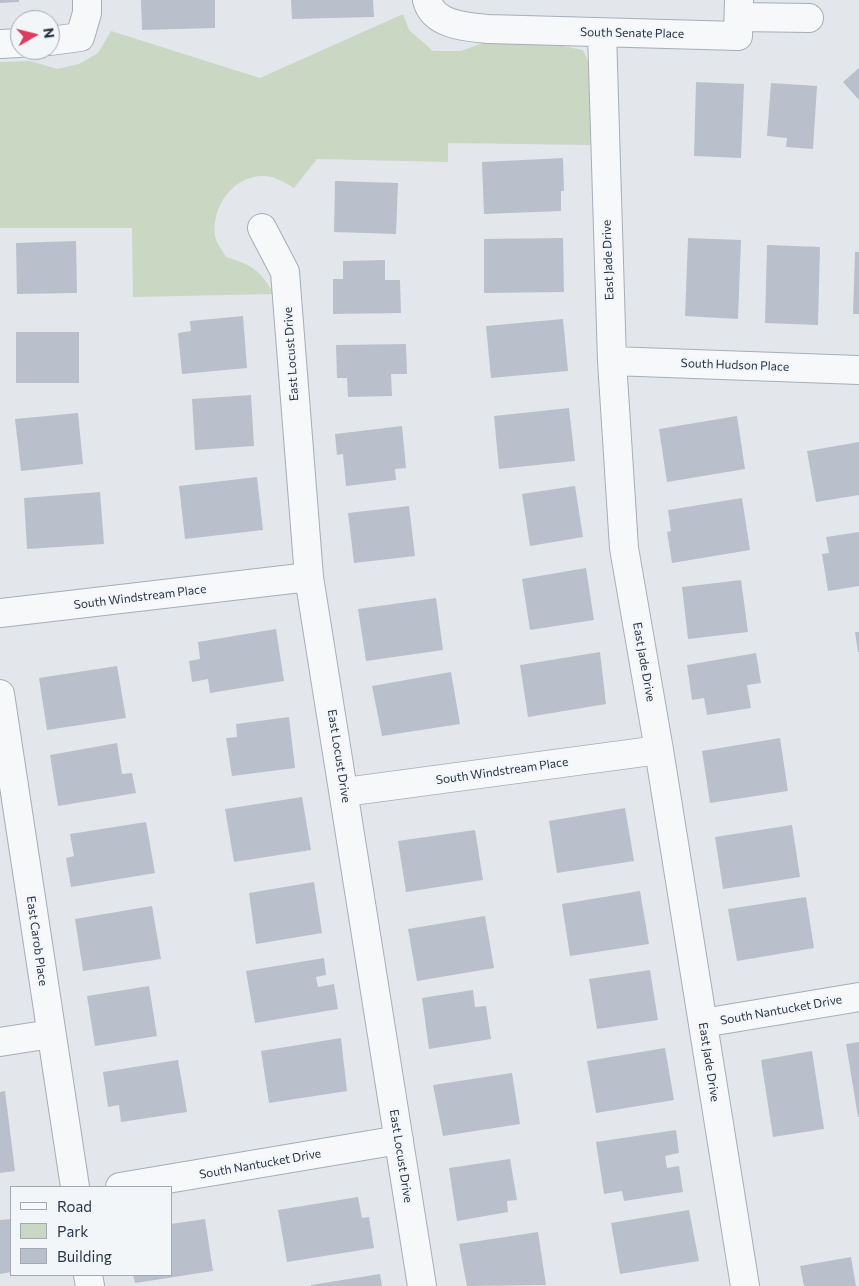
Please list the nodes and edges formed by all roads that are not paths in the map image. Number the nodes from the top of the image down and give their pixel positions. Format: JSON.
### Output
{"nodes":[{"id":1,"x":88,"y":0,"type":"edge"},
{"id":2,"x":739,"y":8,"type":"edge"},
{"id":3,"x":432,"y":9,"type":"edge"},
{"id":4,"x":809,"y":18,"type":"dead end"},
{"id":5,"x":602,"y":33,"type":"junction"},
{"id":6,"x":60,"y":40,"type":"edge"},
{"id":7,"x":262,"y":228,"type":"dead end"},
{"id":8,"x":612,"y":361,"type":"junction"},
{"id":9,"x":859,"y":370,"type":"edge"},
{"id":10,"x":309,"y":577,"type":"junction"},
{"id":11,"x":0,"y":613,"type":"edge"},
{"id":12,"x":0,"y":694,"type":"edge"},
{"id":13,"x":659,"y":750,"type":"junction"},
{"id":14,"x":345,"y":792,"type":"junction"},
{"id":15,"x":859,"y":997,"type":"edge"},
{"id":16,"x":703,"y":1023,"type":"junction"},
{"id":17,"x":51,"y":1034,"type":"junction"},
{"id":18,"x":0,"y":1042,"type":"edge"},
{"id":19,"x":398,"y":1140,"type":"junction"},
{"id":20,"x":74,"y":1186,"type":"edge"},
{"id":21,"x":126,"y":1186,"type":"edge"},
{"id":22,"x":422,"y":1286,"type":"edge"},
{"id":23,"x":745,"y":1286,"type":"edge"}],
"edges":[{"from":1,"to":6,"type":"street"},
{"from":2,"to":4,"type":"street","name":"South Senate Place"},
{"from":2,"to":5,"type":"street","name":"South Senate Place"},
{"from":3,"to":5,"type":"street","name":"South Senate Place"},
{"from":5,"to":8,"type":"street","name":"East Jade Drive"},
{"from":7,"to":10,"type":"street","name":"East Locust Drive"},
{"from":8,"to":9,"type":"street","name":"South Hudson Place"},
{"from":8,"to":13,"type":"street","name":"East Jade Drive"},
{"from":10,"to":11,"type":"street","name":"South Windstream Place"},
{"from":10,"to":14,"type":"street","name":"East Locust Drive"},
{"from":12,"to":17,"type":"street","name":"East Carob Place"},
{"from":13,"to":14,"type":"street","name":"South Windstream Place"},
{"from":13,"to":16,"type":"street","name":"East Jade Drive"},
{"from":14,"to":19,"type":"street","name":"East Locust Drive"},
{"from":15,"to":16,"type":"street","name":"South Nantucket Drive"},
{"from":16,"to":23,"type":"street","name":"East Jade Drive"},
{"from":17,"to":18,"type":"street"},
{"from":17,"to":20,"type":"street","name":"East Carob Place"},
{"from":19,"to":21,"type":"street","name":"South Nantucket Drive"},
{"from":19,"to":22,"type":"street","name":"East Locust Drive"}]}
